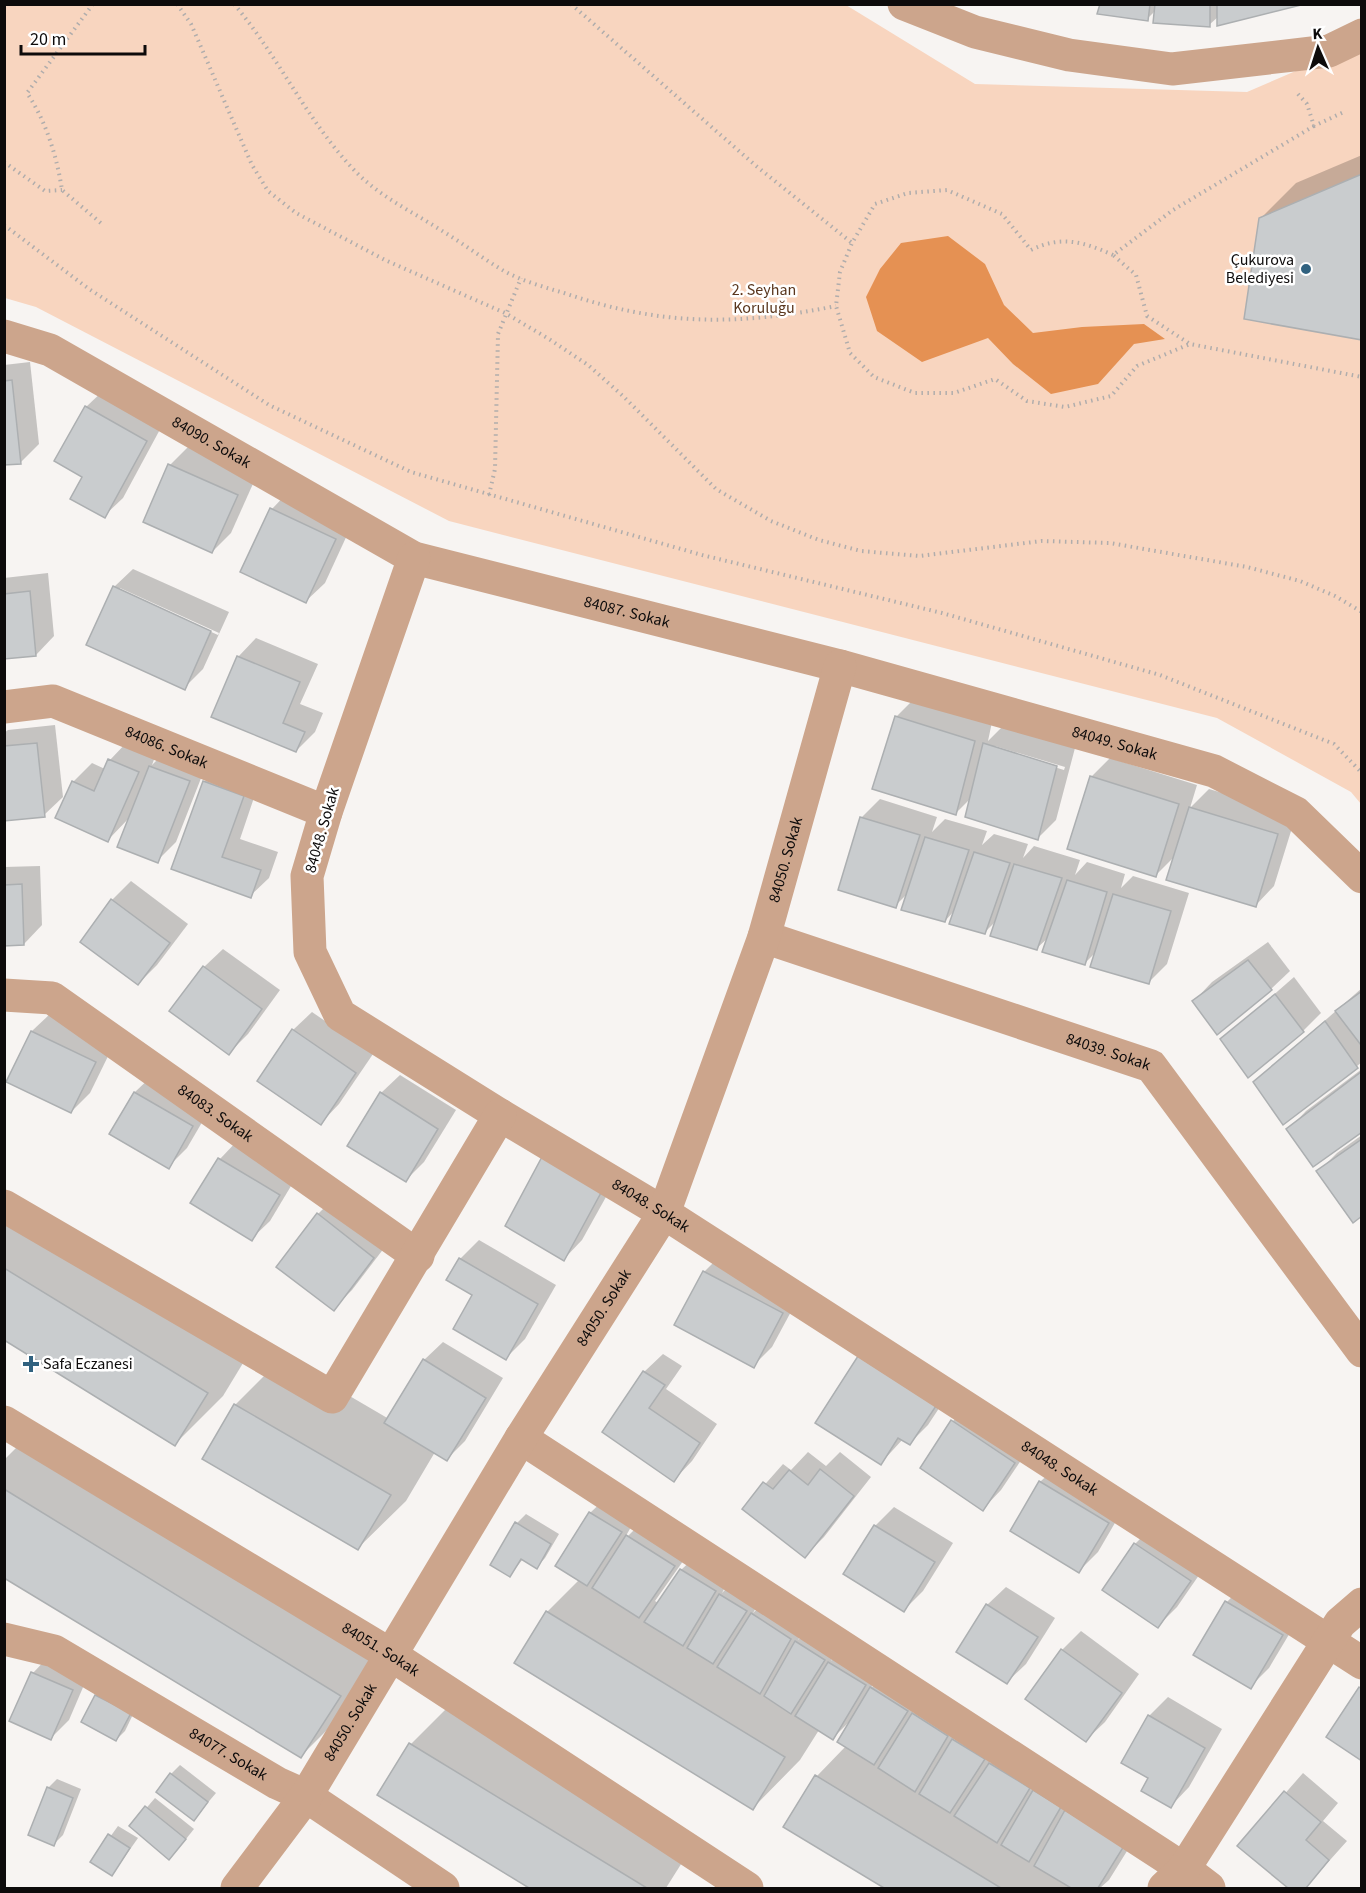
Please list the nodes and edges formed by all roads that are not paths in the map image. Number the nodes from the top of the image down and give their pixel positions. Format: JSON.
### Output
{"nodes":[{"id":1,"x":904,"y":4,"type":"edge"},
{"id":2,"x":1362,"y":35,"type":"edge"},
{"id":3,"x":4,"y":336,"type":"edge"},
{"id":4,"x":414,"y":558,"type":"junction"},
{"id":5,"x":840,"y":666,"type":"junction"},
{"id":6,"x":4,"y":707,"type":"edge"},
{"id":7,"x":326,"y":812,"type":"junction"},
{"id":8,"x":1362,"y":876,"type":"edge"},
{"id":9,"x":764,"y":937,"type":"junction"},
{"id":10,"x":4,"y":995,"type":"edge"},
{"id":11,"x":500,"y":1115,"type":"junction"},
{"id":12,"x":4,"y":1206,"type":"edge"},
{"id":13,"x":664,"y":1213,"type":"junction"},
{"id":14,"x":418,"y":1256,"type":"junction"},
{"id":15,"x":1362,"y":1351,"type":"edge"},
{"id":16,"x":4,"y":1422,"type":"edge"},
{"id":17,"x":521,"y":1438,"type":"junction"},
{"id":18,"x":1362,"y":1604,"type":"edge"},
{"id":19,"x":4,"y":1639,"type":"edge"},
{"id":20,"x":1329,"y":1642,"type":"junction"},
{"id":21,"x":391,"y":1655,"type":"junction"},
{"id":22,"x":1362,"y":1663,"type":"edge"},
{"id":23,"x":306,"y":1796,"type":"junction"},
{"id":24,"x":1174,"y":1879,"type":"edge"},
{"id":25,"x":237,"y":1888,"type":"edge"},
{"id":26,"x":443,"y":1888,"type":"edge"},
{"id":27,"x":747,"y":1888,"type":"edge"},
{"id":28,"x":1209,"y":1888,"type":"edge"}],
"edges":[{"from":1,"to":2,"type":"street"},
{"from":3,"to":4,"type":"street","name":"84090. Sokak"},
{"from":4,"to":5,"type":"street","name":"84087. Sokak"},
{"from":4,"to":7,"type":"street","name":"84048. Sokak"},
{"from":5,"to":8,"type":"street","name":"84049. Sokak"},
{"from":5,"to":9,"type":"street","name":"84050. Sokak"},
{"from":6,"to":7,"type":"street","name":"84086. Sokak"},
{"from":7,"to":11,"type":"street","name":"84048. Sokak"},
{"from":9,"to":13,"type":"street","name":"84050. Sokak"},
{"from":9,"to":15,"type":"street","name":"84039. Sokak"},
{"from":10,"to":14,"type":"street","name":"84083. Sokak"},
{"from":11,"to":13,"type":"street","name":"84048. Sokak"},
{"from":11,"to":14,"type":"street"},
{"from":12,"to":14,"type":"street"},
{"from":13,"to":17,"type":"street","name":"84050. Sokak"},
{"from":13,"to":20,"type":"street","name":"84048. Sokak"},
{"from":16,"to":21,"type":"street","name":"84051. Sokak"},
{"from":17,"to":21,"type":"street","name":"84050. Sokak"},
{"from":17,"to":24,"type":"street"},
{"from":18,"to":20,"type":"street"},
{"from":19,"to":23,"type":"street","name":"84077. Sokak"},
{"from":20,"to":22,"type":"street","name":"84048. Sokak"},
{"from":20,"to":24,"type":"street"},
{"from":21,"to":23,"type":"street","name":"84050. Sokak"},
{"from":21,"to":27,"type":"street","name":"84051. Sokak"},
{"from":23,"to":25,"type":"street","name":"84050. Sokak"},
{"from":23,"to":26,"type":"street","name":"84077. Sokak"},
{"from":24,"to":28,"type":"street"}]}
